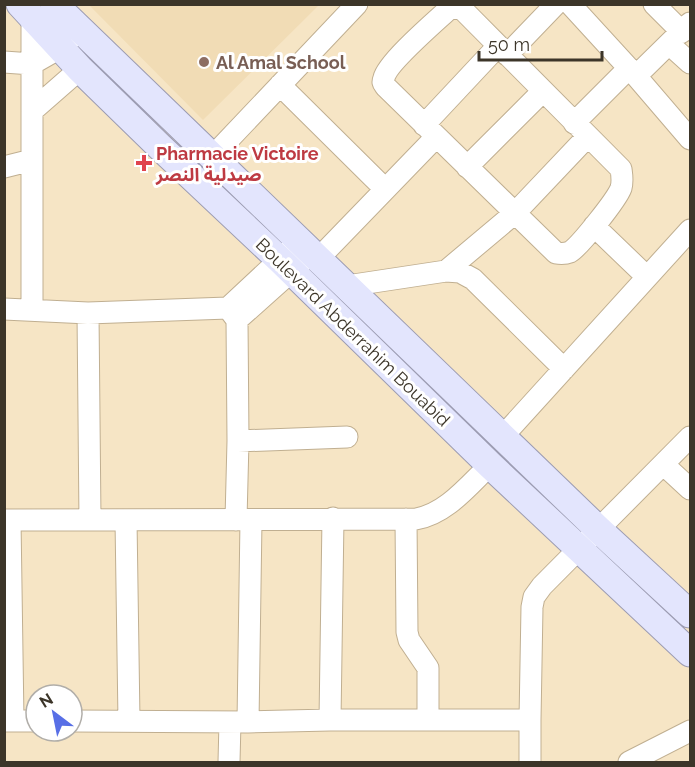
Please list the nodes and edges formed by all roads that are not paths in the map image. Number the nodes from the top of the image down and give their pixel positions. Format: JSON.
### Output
{"nodes":[{"id":1,"x":357,"y":4,"type":"edge"},
{"id":2,"x":556,"y":4,"type":"edge"},
{"id":3,"x":570,"y":4,"type":"edge"},
{"id":4,"x":654,"y":4,"type":"edge"},
{"id":5,"x":35,"y":9,"type":"edge"},
{"id":6,"x":680,"y":33,"type":"edge"},
{"id":7,"x":70,"y":39,"type":"junction"},
{"id":8,"x":503,"y":51,"type":"junction"},
{"id":9,"x":4,"y":62,"type":"edge"},
{"id":10,"x":690,"y":63,"type":"edge"},
{"id":11,"x":32,"y":64,"type":"junction"},
{"id":12,"x":80,"y":69,"type":"junction"},
{"id":13,"x":633,"y":72,"type":"junction"},
{"id":14,"x":280,"y":85,"type":"junction"},
{"id":15,"x":543,"y":91,"type":"junction"},
{"id":16,"x":32,"y":111,"type":"junction"},
{"id":17,"x":581,"y":130,"type":"junction"},
{"id":18,"x":430,"y":131,"type":"junction"},
{"id":19,"x":690,"y":139,"type":"edge"},
{"id":20,"x":213,"y":156,"type":"junction"},
{"id":21,"x":32,"y":160,"type":"junction"},
{"id":22,"x":4,"y":166,"type":"edge"},
{"id":23,"x":467,"y":167,"type":"junction"},
{"id":24,"x":385,"y":189,"type":"junction"},
{"id":25,"x":515,"y":213,"type":"junction"},
{"id":26,"x":594,"y":226,"type":"junction"},
{"id":27,"x":690,"y":231,"type":"edge"},
{"id":28,"x":310,"y":250,"type":"junction"},
{"id":29,"x":286,"y":266,"type":"junction"},
{"id":30,"x":446,"y":271,"type":"junction"},
{"id":31,"x":647,"y":277,"type":"junction"},
{"id":32,"x":347,"y":286,"type":"junction"},
{"id":33,"x":4,"y":309,"type":"edge"},
{"id":34,"x":32,"y":310,"type":"junction"},
{"id":35,"x":88,"y":313,"type":"junction"},
{"id":36,"x":233,"y":314,"type":"junction"},
{"id":37,"x":564,"y":369,"type":"junction"},
{"id":38,"x":502,"y":435,"type":"junction"},
{"id":39,"x":346,"y":437,"type":"dead end"},
{"id":40,"x":690,"y":437,"type":"edge"},
{"id":41,"x":238,"y":441,"type":"junction"},
{"id":42,"x":490,"y":465,"type":"junction"},
{"id":43,"x":664,"y":465,"type":"junction"},
{"id":44,"x":690,"y":489,"type":"edge"},
{"id":45,"x":333,"y":518,"type":"junction"},
{"id":46,"x":406,"y":519,"type":"junction"},
{"id":47,"x":7,"y":520,"type":"edge"},
{"id":48,"x":90,"y":520,"type":"junction"},
{"id":49,"x":126,"y":520,"type":"junction"},
{"id":50,"x":243,"y":520,"type":"junction"},
{"id":51,"x":600,"y":530,"type":"junction"},
{"id":52,"x":579,"y":549,"type":"junction"},
{"id":53,"x":690,"y":614,"type":"edge"},
{"id":54,"x":690,"y":653,"type":"edge"},
{"id":55,"x":330,"y":720,"type":"junction"},
{"id":56,"x":428,"y":720,"type":"junction"},
{"id":57,"x":530,"y":720,"type":"junction"},
{"id":58,"x":9,"y":721,"type":"edge"},
{"id":59,"x":84,"y":721,"type":"edge"},
{"id":60,"x":129,"y":721,"type":"junction"},
{"id":61,"x":239,"y":722,"type":"junction"},
{"id":62,"x":690,"y":731,"type":"edge"},
{"id":63,"x":229,"y":762,"type":"edge"},
{"id":64,"x":530,"y":762,"type":"edge"},
{"id":65,"x":629,"y":762,"type":"edge"}],
"edges":[{"from":1,"to":14,"type":"street"},
{"from":2,"to":8,"type":"street"},
{"from":3,"to":13,"type":"street"},
{"from":4,"to":6,"type":"street"},
{"from":5,"to":7,"type":"main road","name":"Boulevard Abderrahim Bouabid"},
{"from":5,"to":11,"type":"street"},
{"from":6,"to":10,"type":"street"},
{"from":6,"to":13,"type":"street"},
{"from":7,"to":11,"type":"street"},
{"from":7,"to":12,"type":"main road","name":"Boulevard Abderrahim Bouabid"},
{"from":7,"to":20,"type":"main road","name":"Boulevard Abderrahim Bouabid"},
{"from":8,"to":15,"type":"street"},
{"from":8,"to":18,"type":"street"},
{"from":8,"to":18,"type":"street"},
{"from":9,"to":11,"type":"street"},
{"from":11,"to":16,"type":"street"},
{"from":12,"to":16,"type":"street"},
{"from":12,"to":29,"type":"main road","name":"Boulevard Abderrahim Bouabid"},
{"from":13,"to":17,"type":"street"},
{"from":13,"to":19,"type":"street"},
{"from":14,"to":20,"type":"street"},
{"from":14,"to":24,"type":"street"},
{"from":15,"to":17,"type":"street"},
{"from":15,"to":23,"type":"street"},
{"from":16,"to":21,"type":"street"},
{"from":17,"to":25,"type":"street"},
{"from":17,"to":26,"type":"street"},
{"from":18,"to":23,"type":"street"},
{"from":18,"to":24,"type":"street"},
{"from":20,"to":28,"type":"main road","name":"Boulevard Abderrahim Bouabid"},
{"from":21,"to":22,"type":"street"},
{"from":21,"to":34,"type":"street"},
{"from":23,"to":25,"type":"street"},
{"from":24,"to":28,"type":"street"},
{"from":25,"to":26,"type":"street"},
{"from":25,"to":30,"type":"street"},
{"from":26,"to":31,"type":"street"},
{"from":27,"to":31,"type":"street"},
{"from":28,"to":29,"type":"street"},
{"from":28,"to":32,"type":"main road","name":"Boulevard Abderrahim Bouabid"},
{"from":29,"to":36,"type":"street"},
{"from":29,"to":42,"type":"main road","name":"Boulevard Abderrahim Bouabid"},
{"from":30,"to":32,"type":"street"},
{"from":30,"to":37,"type":"street"},
{"from":31,"to":37,"type":"street"},
{"from":32,"to":38,"type":"main road","name":"Boulevard Abderrahim Bouabid"},
{"from":33,"to":34,"type":"street"},
{"from":34,"to":35,"type":"street"},
{"from":35,"to":36,"type":"street"},
{"from":35,"to":48,"type":"street"},
{"from":36,"to":41,"type":"street"},
{"from":37,"to":38,"type":"street"},
{"from":38,"to":51,"type":"main road","name":"Boulevard Abderrahim Bouabid"},
{"from":39,"to":41,"type":"street"},
{"from":40,"to":43,"type":"street"},
{"from":41,"to":50,"type":"street"},
{"from":42,"to":46,"type":"street"},
{"from":42,"to":52,"type":"main road","name":"Boulevard Abderrahim Bouabid"},
{"from":43,"to":44,"type":"street"},
{"from":43,"to":51,"type":"street"},
{"from":45,"to":46,"type":"street"},
{"from":45,"to":50,"type":"street"},
{"from":45,"to":55,"type":"street"},
{"from":46,"to":56,"type":"street"},
{"from":47,"to":48,"type":"street"},
{"from":47,"to":58,"type":"street"},
{"from":48,"to":49,"type":"street"},
{"from":49,"to":50,"type":"street"},
{"from":49,"to":60,"type":"street"},
{"from":50,"to":61,"type":"street"},
{"from":51,"to":52,"type":"street"},
{"from":51,"to":53,"type":"main road","name":"Boulevard Abderrahim Bouabid"},
{"from":52,"to":54,"type":"main road","name":"Boulevard Abderrahim Bouabid"},
{"from":52,"to":57,"type":"street"},
{"from":55,"to":56,"type":"street"},
{"from":55,"to":61,"type":"street"},
{"from":56,"to":57,"type":"street"},
{"from":57,"to":64,"type":"street"},
{"from":59,"to":60,"type":"street"},
{"from":60,"to":61,"type":"street"},
{"from":61,"to":63,"type":"street"},
{"from":62,"to":65,"type":"street"}]}
